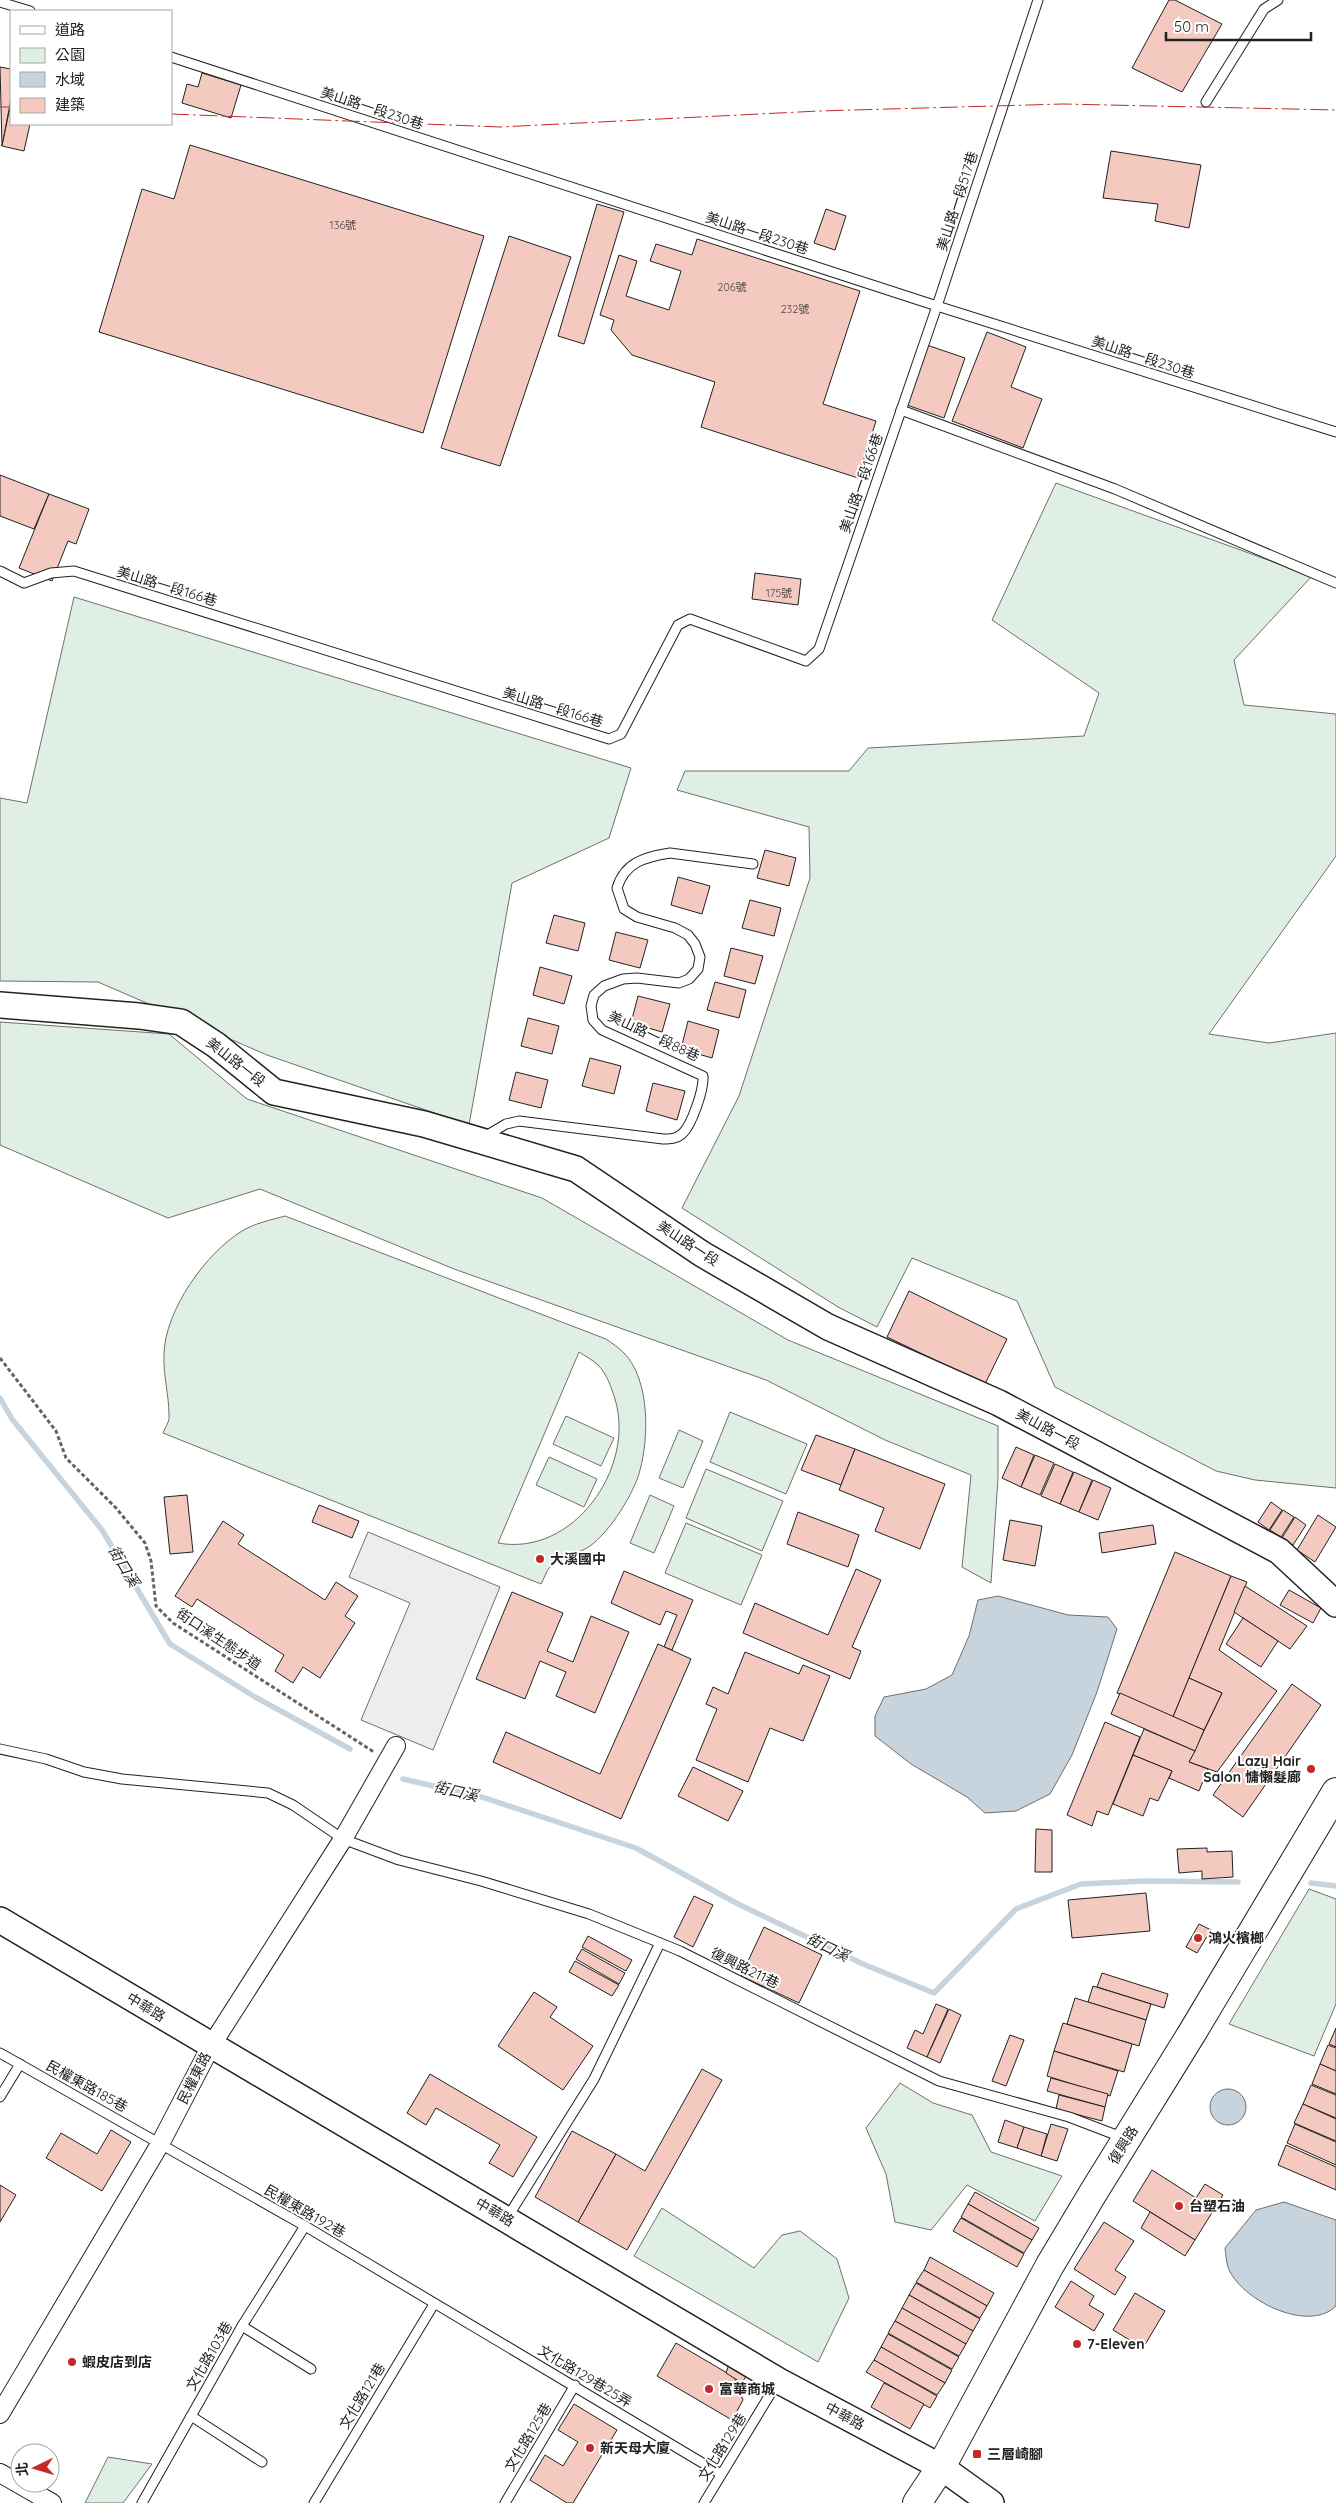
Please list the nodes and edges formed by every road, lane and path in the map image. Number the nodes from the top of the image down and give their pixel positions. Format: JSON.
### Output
{"nodes":[{"id":1,"x":1038,"y":0,"type":"edge"},
{"id":2,"x":1278,"y":0,"type":"edge"},
{"id":3,"x":0,"y":2,"type":"edge"},
{"id":4,"x":27,"y":10,"type":"edge"},
{"id":5,"x":172,"y":57,"type":"edge"},
{"id":6,"x":1206,"y":102,"type":"dead end"},
{"id":7,"x":937,"y":306,"type":"junction"},
{"id":8,"x":901,"y":410,"type":"junction"},
{"id":9,"x":1336,"y":432,"type":"edge"},
{"id":10,"x":0,"y":571,"type":"edge"},
{"id":11,"x":1336,"y":583,"type":"edge"},
{"id":12,"x":753,"y":864,"type":"dead end"},
{"id":13,"x":0,"y":1005,"type":"edge"},
{"id":14,"x":480,"y":1140,"type":"junction"},
{"id":15,"x":0,"y":1358,"type":"edge"},
{"id":16,"x":1336,"y":1604,"type":"edge"},
{"id":17,"x":396,"y":1746,"type":"dead end"},
{"id":18,"x":0,"y":1749,"type":"edge"},
{"id":19,"x":375,"y":1753,"type":"dead end"},
{"id":20,"x":1336,"y":1792,"type":"edge"},
{"id":21,"x":343,"y":1839,"type":"junction"},
{"id":22,"x":0,"y":1920,"type":"edge"},
{"id":23,"x":660,"y":1943,"type":"junction"},
{"id":24,"x":210,"y":2046,"type":"junction"},
{"id":25,"x":0,"y":2053,"type":"edge"},
{"id":26,"x":20,"y":2064,"type":"junction"},
{"id":27,"x":0,"y":2097,"type":"edge"},
{"id":28,"x":1127,"y":2139,"type":"junction"},
{"id":29,"x":160,"y":2144,"type":"junction"},
{"id":30,"x":507,"y":2219,"type":"junction"},
{"id":31,"x":305,"y":2226,"type":"junction"},
{"id":32,"x":434,"y":2304,"type":"junction"},
{"id":33,"x":242,"y":2326,"type":"junction"},
{"id":34,"x":311,"y":2369,"type":"dead end"},
{"id":35,"x":779,"y":2381,"type":"junction"},
{"id":36,"x":575,"y":2385,"type":"junction"},
{"id":37,"x":0,"y":2414,"type":"edge"},
{"id":38,"x":191,"y":2416,"type":"junction"},
{"id":39,"x":262,"y":2462,"type":"dead end"},
{"id":40,"x":941,"y":2467,"type":"junction"},
{"id":41,"x":0,"y":2473,"type":"edge"},
{"id":42,"x":721,"y":2474,"type":"junction"},
{"id":43,"x":52,"y":2503,"type":"edge"},
{"id":44,"x":142,"y":2503,"type":"edge"},
{"id":45,"x":314,"y":2503,"type":"edge"},
{"id":46,"x":505,"y":2503,"type":"edge"},
{"id":47,"x":704,"y":2503,"type":"edge"},
{"id":48,"x":917,"y":2503,"type":"edge"},
{"id":49,"x":991,"y":2503,"type":"edge"}],
"edges":[{"from":1,"to":7,"type":"lane","name":"美山路一段517巷"},
{"from":2,"to":6,"type":"lane"},
{"from":3,"to":4,"type":"lane"},
{"from":5,"to":7,"type":"lane","name":"美山路一段230巷"},
{"from":7,"to":8,"type":"lane","name":"美山路一段517巷"},
{"from":7,"to":9,"type":"lane","name":"美山路一段230巷"},
{"from":8,"to":10,"type":"lane","name":"美山路一段166巷"},
{"from":8,"to":11,"type":"lane"},
{"from":12,"to":14,"type":"lane","name":"美山路一段88巷"},
{"from":13,"to":14,"type":"street","name":"美山路一段"},
{"from":14,"to":16,"type":"street","name":"美山路一段"},
{"from":15,"to":19,"type":"path","name":"街口溪生態步道"},
{"from":17,"to":21,"type":"street","name":"民權東路"},
{"from":18,"to":21,"type":"lane","name":"復興路211巷"},
{"from":20,"to":28,"type":"main road","name":"復興路"},
{"from":21,"to":23,"type":"lane","name":"復興路211巷"},
{"from":21,"to":24,"type":"street","name":"民權東路"},
{"from":22,"to":24,"type":"street","name":"中華路"},
{"from":23,"to":28,"type":"lane","name":"復興路211巷"},
{"from":23,"to":30,"type":"lane"},
{"from":24,"to":29,"type":"street","name":"民權東路"},
{"from":24,"to":30,"type":"street","name":"中華路"},
{"from":25,"to":26,"type":"lane","name":"民權東路185巷"},
{"from":26,"to":27,"type":"lane"},
{"from":26,"to":29,"type":"lane","name":"民權東路185巷"},
{"from":28,"to":40,"type":"main road","name":"復興路"},
{"from":29,"to":31,"type":"lane","name":"民權東路192巷"},
{"from":29,"to":37,"type":"street","name":"民權東路"},
{"from":30,"to":35,"type":"street","name":"中華路"},
{"from":31,"to":32,"type":"lane","name":"民權東路192巷"},
{"from":31,"to":33,"type":"lane","name":"文化路103巷"},
{"from":32,"to":36,"type":"lane","name":"文化路129巷25弄"},
{"from":32,"to":45,"type":"lane","name":"文化路121巷"},
{"from":33,"to":34,"type":"lane"},
{"from":33,"to":38,"type":"lane","name":"文化路103巷"},
{"from":35,"to":40,"type":"street","name":"中華路"},
{"from":35,"to":42,"type":"lane","name":"文化路129巷"},
{"from":36,"to":42,"type":"lane","name":"文化路129巷25弄"},
{"from":36,"to":46,"type":"lane","name":"文化路125巷"},
{"from":38,"to":39,"type":"lane"},
{"from":38,"to":44,"type":"lane","name":"文化路103巷"},
{"from":40,"to":48,"type":"main road","name":"復興路"},
{"from":40,"to":49,"type":"street","name":"中華路"},
{"from":41,"to":43,"type":"street"},
{"from":42,"to":47,"type":"lane","name":"文化路129巷"}]}
